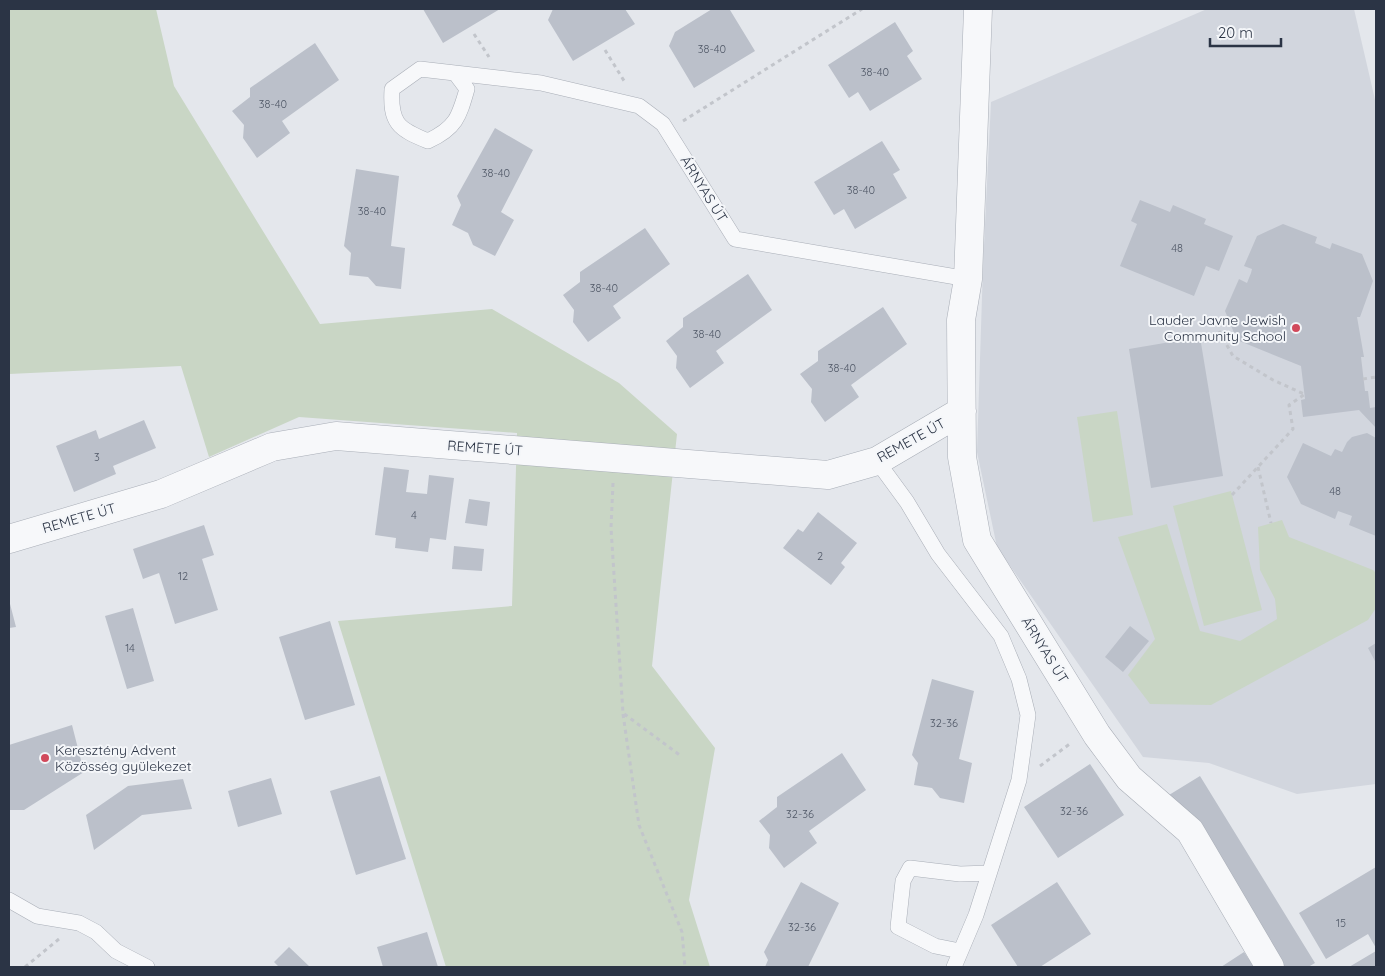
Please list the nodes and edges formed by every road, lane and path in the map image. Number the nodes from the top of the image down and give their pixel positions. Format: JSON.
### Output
{"nodes":[{"id":1,"x":862,"y":9,"type":"edge"},
{"id":2,"x":978,"y":9,"type":"edge"},
{"id":3,"x":605,"y":50,"type":"dead end"},
{"id":4,"x":455,"y":73,"type":"junction"},
{"id":5,"x":639,"y":106,"type":"junction"},
{"id":6,"x":668,"y":131,"type":"junction"},
{"id":7,"x":968,"y":279,"type":"junction"},
{"id":8,"x":1219,"y":331,"type":"dead end"},
{"id":9,"x":1376,"y":377,"type":"edge"},
{"id":10,"x":1363,"y":379,"type":"dead end"},
{"id":11,"x":962,"y":411,"type":"junction"},
{"id":12,"x":615,"y":457,"type":"junction"},
{"id":13,"x":878,"y":461,"type":"junction"},
{"id":14,"x":1258,"y":467,"type":"junction"},
{"id":15,"x":1232,"y":495,"type":"dead end"},
{"id":16,"x":1271,"y":523,"type":"dead end"},
{"id":17,"x":9,"y":539,"type":"edge"},
{"id":18,"x":623,"y":713,"type":"junction"},
{"id":19,"x":1070,"y":745,"type":"dead end"},
{"id":20,"x":681,"y":756,"type":"dead end"},
{"id":21,"x":1019,"y":780,"type":"junction"},
{"id":22,"x":989,"y":873,"type":"junction"},
{"id":23,"x":9,"y":900,"type":"edge"},
{"id":24,"x":79,"y":923,"type":"junction"},
{"id":25,"x":960,"y":951,"type":"junction"},
{"id":26,"x":25,"y":967,"type":"edge"},
{"id":27,"x":147,"y":967,"type":"edge"},
{"id":28,"x":685,"y":967,"type":"edge"},
{"id":29,"x":954,"y":967,"type":"edge"},
{"id":30,"x":1270,"y":967,"type":"edge"}],
"edges":[{"from":1,"to":6,"type":"path"},
{"from":2,"to":7,"type":"street","name":"ÁRNYAS ÚT"},
{"from":3,"to":5,"type":"path"},
{"from":4,"to":4,"type":"lane","name":"ÁRNYAS ÚT"},
{"from":4,"to":5,"type":"lane","name":"ÁRNYAS ÚT"},
{"from":5,"to":6,"type":"lane","name":"ÁRNYAS ÚT"},
{"from":6,"to":7,"type":"lane","name":"ÁRNYAS ÚT"},
{"from":7,"to":11,"type":"street","name":"ÁRNYAS ÚT"},
{"from":8,"to":14,"type":"path"},
{"from":9,"to":10,"type":"path"},
{"from":11,"to":13,"type":"street","name":"REMETE ÚT"},
{"from":11,"to":30,"type":"street","name":"ÁRNYAS ÚT"},
{"from":12,"to":13,"type":"street","name":"REMETE ÚT"},
{"from":12,"to":17,"type":"street","name":"REMETE ÚT"},
{"from":12,"to":18,"type":"path"},
{"from":13,"to":21,"type":"lane"},
{"from":14,"to":15,"type":"path"},
{"from":14,"to":16,"type":"path"},
{"from":18,"to":20,"type":"path"},
{"from":18,"to":28,"type":"path"},
{"from":19,"to":21,"type":"path"},
{"from":21,"to":22,"type":"lane"},
{"from":22,"to":25,"type":"lane"},
{"from":22,"to":25,"type":"lane"},
{"from":23,"to":24,"type":"lane"},
{"from":24,"to":26,"type":"path"},
{"from":24,"to":27,"type":"lane"},
{"from":25,"to":29,"type":"lane"}]}
